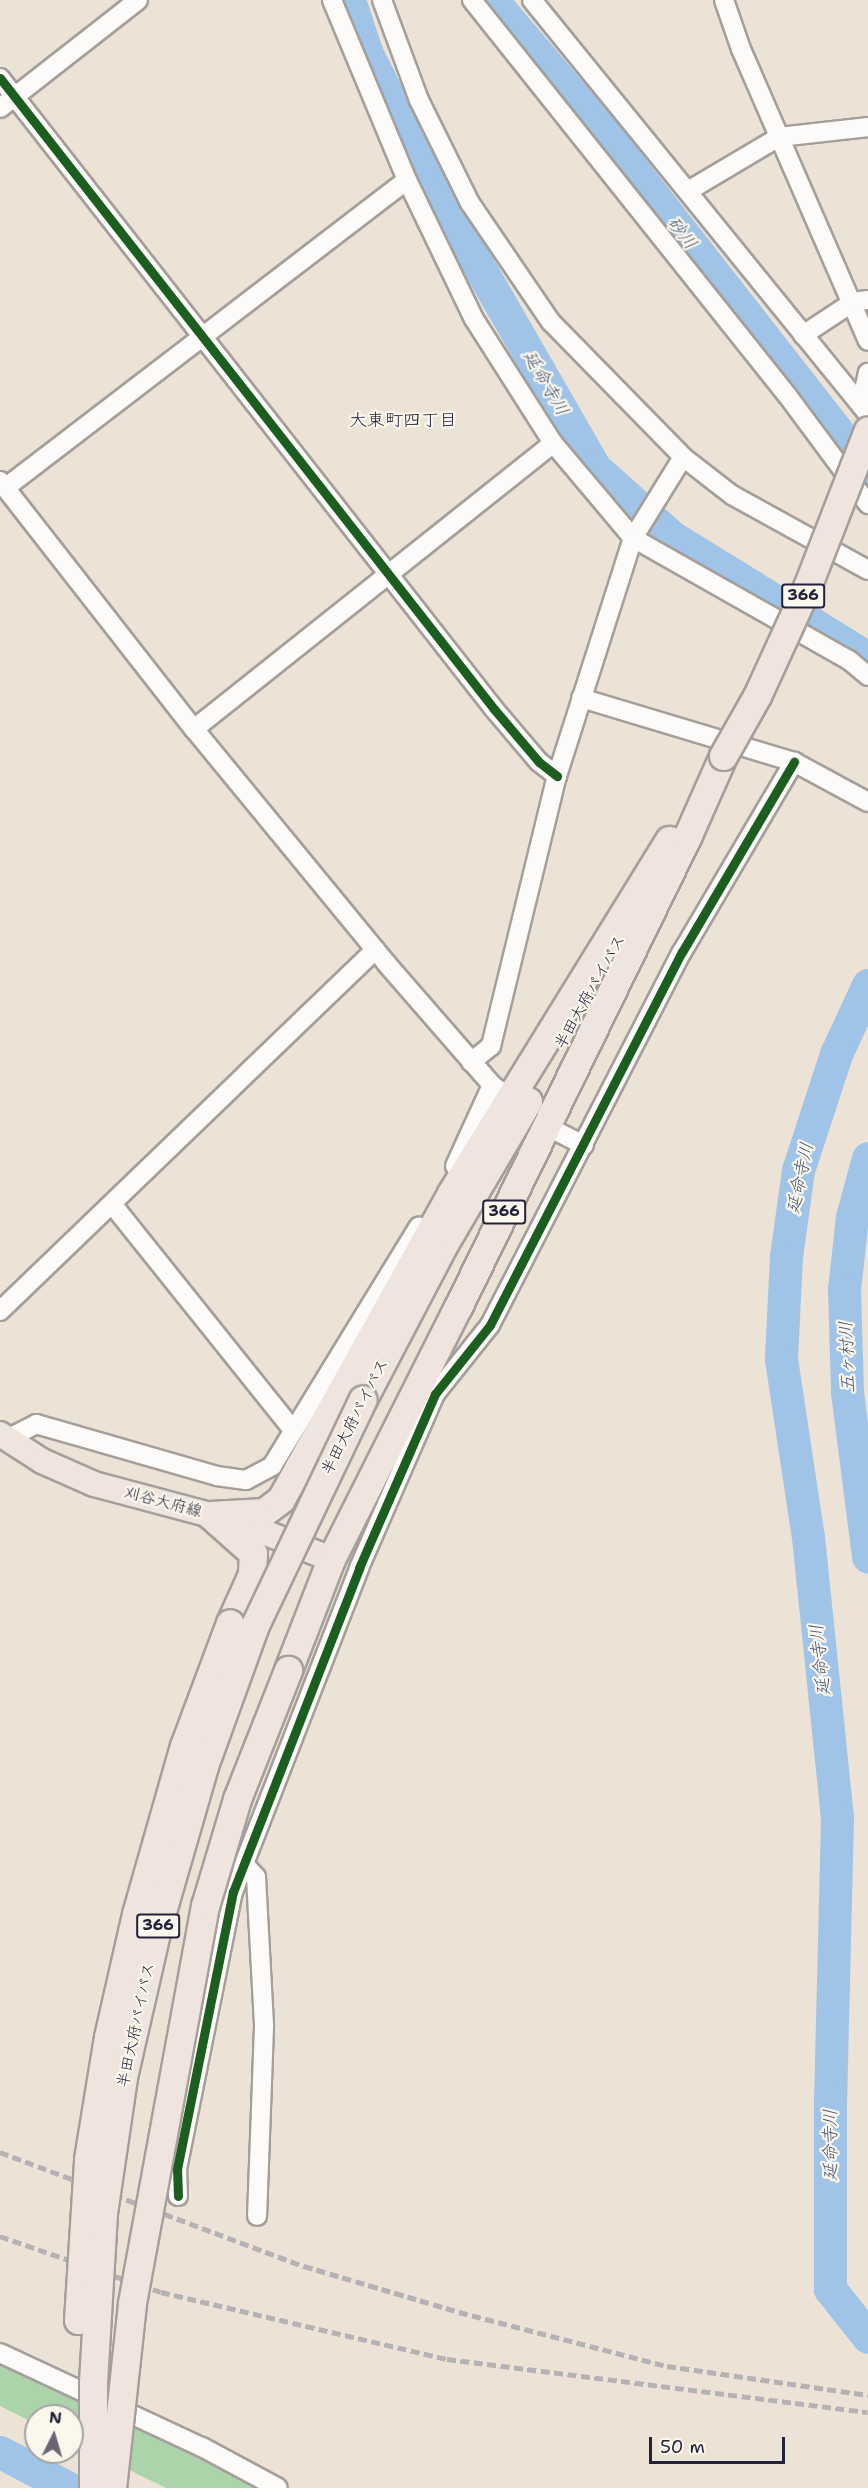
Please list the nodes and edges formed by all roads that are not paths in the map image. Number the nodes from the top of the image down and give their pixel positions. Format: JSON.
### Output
{"nodes":[{"id":1,"x":138,"y":0,"type":"edge"},
{"id":2,"x":332,"y":0,"type":"edge"},
{"id":3,"x":382,"y":0,"type":"edge"},
{"id":4,"x":472,"y":0,"type":"edge"},
{"id":5,"x":532,"y":0,"type":"edge"},
{"id":6,"x":724,"y":0,"type":"edge"},
{"id":7,"x":0,"y":78,"type":"edge"},
{"id":8,"x":7,"y":102,"type":"edge"},
{"id":9,"x":868,"y":127,"type":"edge"},
{"id":10,"x":778,"y":137,"type":"junction"},
{"id":11,"x":407,"y":180,"type":"junction"},
{"id":12,"x":688,"y":191,"type":"junction"},
{"id":13,"x":861,"y":301,"type":"edge"},
{"id":14,"x":803,"y":335,"type":"junction"},
{"id":15,"x":204,"y":337,"type":"junction"},
{"id":16,"x":868,"y":341,"type":"edge"},
{"id":17,"x":868,"y":373,"type":"edge"},
{"id":18,"x":866,"y":416,"type":"edge"},
{"id":19,"x":553,"y":443,"type":"junction"},
{"id":20,"x":683,"y":457,"type":"junction"},
{"id":21,"x":3,"y":484,"type":"edge"},
{"id":22,"x":868,"y":504,"type":"edge"},
{"id":23,"x":634,"y":537,"type":"junction"},
{"id":24,"x":868,"y":570,"type":"edge"},
{"id":25,"x":390,"y":573,"type":"junction"},
{"id":26,"x":868,"y":676,"type":"edge"},
{"id":27,"x":582,"y":698,"type":"junction"},
{"id":28,"x":194,"y":729,"type":"junction"},
{"id":29,"x":723,"y":756,"type":"junction"},
{"id":30,"x":794,"y":762,"type":"junction"},
{"id":31,"x":557,"y":776,"type":"junction"},
{"id":32,"x":868,"y":802,"type":"edge"},
{"id":33,"x":375,"y":950,"type":"junction"},
{"id":34,"x":471,"y":1062,"type":"junction"},
{"id":35,"x":558,"y":1132,"type":"dead end"},
{"id":36,"x":585,"y":1145,"type":"junction"},
{"id":37,"x":112,"y":1204,"type":"junction"},
{"id":38,"x":0,"y":1311,"type":"edge"},
{"id":39,"x":292,"y":1429,"type":"junction"},
{"id":40,"x":4,"y":1437,"type":"edge"},
{"id":41,"x":210,"y":1515,"type":"junction"},
{"id":42,"x":331,"y":1559,"type":"junction"},
{"id":43,"x":243,"y":1863,"type":"junction"},
{"id":44,"x":178,"y":2196,"type":"dead end"},
{"id":45,"x":257,"y":2216,"type":"dead end"},
{"id":46,"x":0,"y":2353,"type":"edge"},
{"id":47,"x":93,"y":2382,"type":"junction"},
{"id":48,"x":93,"y":2488,"type":"edge"},
{"id":49,"x":112,"y":2488,"type":"edge"},
{"id":50,"x":278,"y":2488,"type":"edge"}],
"edges":[{"from":1,"to":8,"type":"street"},
{"from":2,"to":11,"type":"street"},
{"from":3,"to":20,"type":"street"},
{"from":4,"to":22,"type":"street"},
{"from":5,"to":12,"type":"street"},
{"from":6,"to":10,"type":"street"},
{"from":7,"to":8,"type":"street"},
{"from":8,"to":15,"type":"street"},
{"from":9,"to":10,"type":"street"},
{"from":10,"to":12,"type":"street"},
{"from":10,"to":13,"type":"street"},
{"from":11,"to":15,"type":"street"},
{"from":11,"to":19,"type":"street"},
{"from":12,"to":14,"type":"street"},
{"from":13,"to":14,"type":"street"},
{"from":13,"to":16,"type":"street"},
{"from":14,"to":18,"type":"street"},
{"from":15,"to":21,"type":"street"},
{"from":15,"to":25,"type":"street"},
{"from":17,"to":18,"type":"street"},
{"from":18,"to":29,"type":"highway","name":"半田大府パイパス","number":"366","bridge":true},
{"from":19,"to":23,"type":"street"},
{"from":19,"to":25,"type":"street"},
{"from":20,"to":23,"type":"street"},
{"from":20,"to":24,"type":"street"},
{"from":21,"to":28,"type":"street"},
{"from":23,"to":26,"type":"street"},
{"from":23,"to":27,"type":"street"},
{"from":25,"to":28,"type":"street"},
{"from":25,"to":31,"type":"street"},
{"from":27,"to":30,"type":"street"},
{"from":27,"to":31,"type":"street"},
{"from":28,"to":33,"type":"street"},
{"from":29,"to":41,"type":"highway","number":"366"},
{"from":29,"to":42,"type":"highway","number":"366"},
{"from":29,"to":47,"type":"highway","name":"半田大府パイパス","number":"366","bridge":true},
{"from":30,"to":32,"type":"street"},
{"from":30,"to":36,"type":"street"},
{"from":31,"to":34,"type":"street"},
{"from":33,"to":34,"type":"street"},
{"from":33,"to":37,"type":"street"},
{"from":34,"to":39,"type":"street"},
{"from":35,"to":36,"type":"street"},
{"from":36,"to":43,"type":"street"},
{"from":37,"to":38,"type":"street"},
{"from":37,"to":39,"type":"street"},
{"from":39,"to":40,"type":"street"},
{"from":40,"to":41,"type":"main road","name":"刈谷大府線"},
{"from":41,"to":42,"type":"main road","name":"刈谷大府線"},
{"from":41,"to":47,"type":"highway","number":"366","bridge":true},
{"from":42,"to":49,"type":"highway","number":"366","bridge":true},
{"from":43,"to":44,"type":"street"},
{"from":43,"to":45,"type":"street"},
{"from":46,"to":50,"type":"street"},
{"from":47,"to":48,"type":"highway","name":"半田大府パイパス","number":"366","bridge":true}]}
